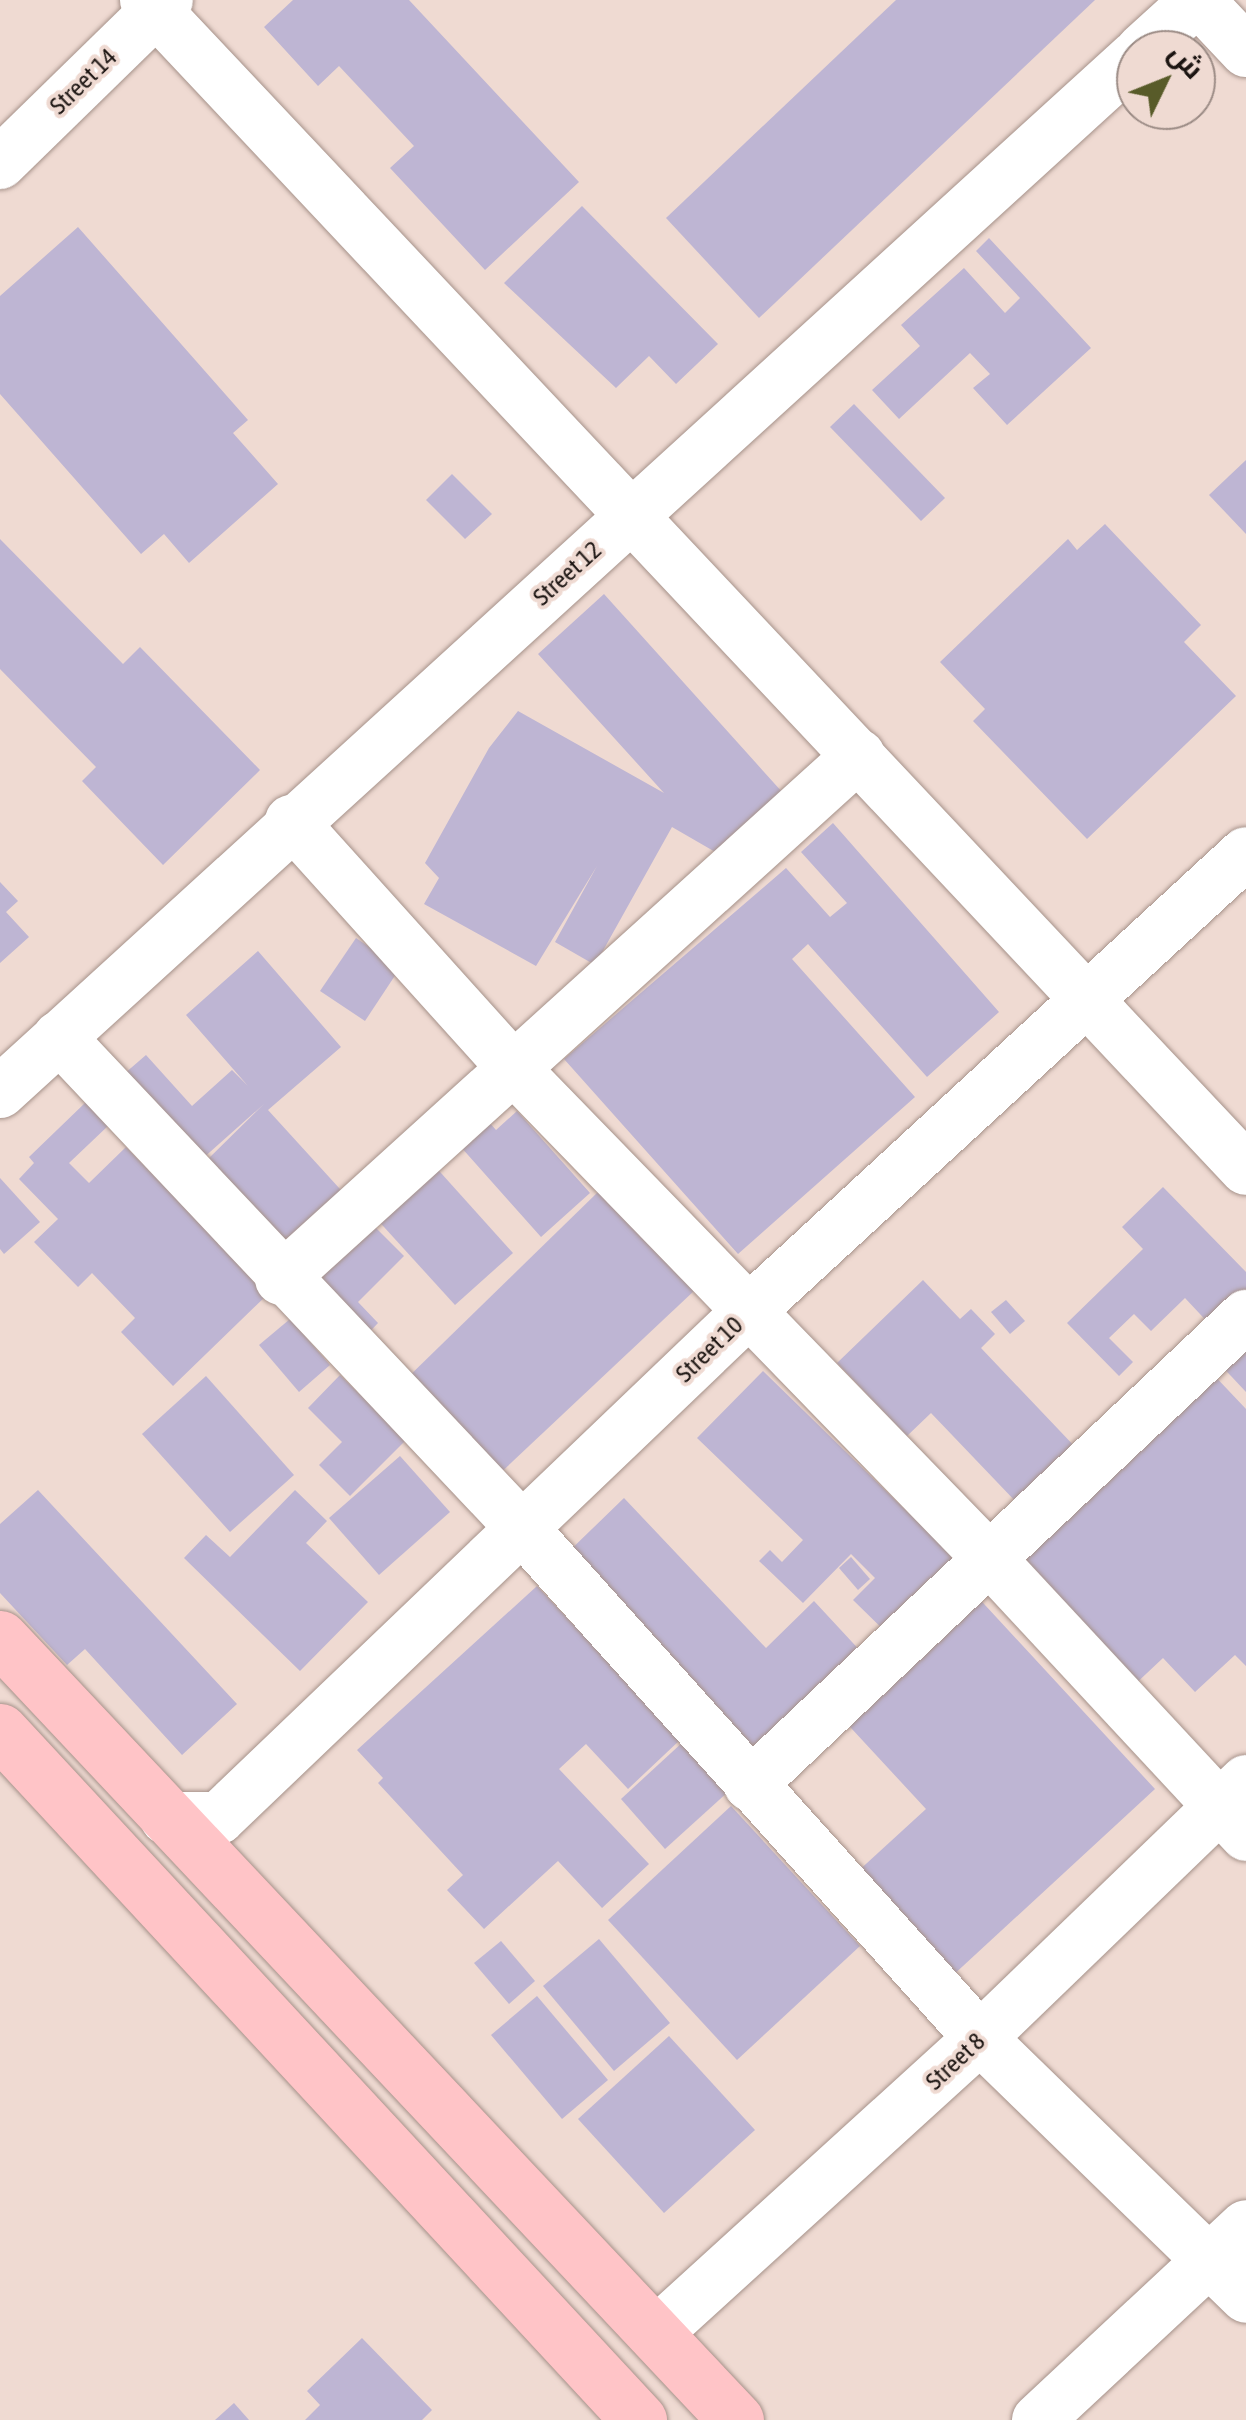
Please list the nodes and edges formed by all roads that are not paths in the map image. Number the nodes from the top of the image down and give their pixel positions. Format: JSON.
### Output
{"nodes":[{"id":1,"x":1197,"y":0,"type":"edge"},
{"id":2,"x":156,"y":3,"type":"edge"},
{"id":3,"x":1164,"y":30,"type":"edge"},
{"id":4,"x":1246,"y":51,"type":"edge"},
{"id":5,"x":1116,"y":74,"type":"edge"},
{"id":6,"x":0,"y":163,"type":"edge"},
{"id":7,"x":632,"y":514,"type":"junction"},
{"id":8,"x":859,"y":756,"type":"junction"},
{"id":9,"x":290,"y":821,"type":"junction"},
{"id":10,"x":1246,"y":854,"type":"edge"},
{"id":11,"x":1088,"y":999,"type":"junction"},
{"id":12,"x":59,"y":1037,"type":"junction"},
{"id":13,"x":515,"y":1070,"type":"junction"},
{"id":14,"x":0,"y":1092,"type":"edge"},
{"id":15,"x":1246,"y":1169,"type":"edge"},
{"id":16,"x":281,"y":1279,"type":"junction"},
{"id":17,"x":750,"y":1310,"type":"junction"},
{"id":18,"x":1246,"y":1316,"type":"edge"},
{"id":19,"x":521,"y":1528,"type":"junction"},
{"id":20,"x":986,"y":1555,"type":"junction"},
{"id":21,"x":0,"y":1638,"type":"edge"},
{"id":22,"x":0,"y":1731,"type":"edge"},
{"id":23,"x":750,"y":1785,"type":"junction"},
{"id":24,"x":1237,"y":1807,"type":"edge"},
{"id":25,"x":166,"y":1818,"type":"junction"},
{"id":26,"x":980,"y":2038,"type":"junction"},
{"id":27,"x":308,"y":2064,"type":"junction"},
{"id":28,"x":1229,"y":2243,"type":"edge"},
{"id":29,"x":1246,"y":2297,"type":"edge"},
{"id":30,"x":656,"y":2333,"type":"junction"},
{"id":31,"x":639,"y":2420,"type":"edge"},
{"id":32,"x":736,"y":2420,"type":"edge"},
{"id":33,"x":1038,"y":2420,"type":"edge"}],
"edges":[{"from":1,"to":3,"type":"street"},
{"from":1,"to":4,"type":"street"},
{"from":2,"to":6,"type":"street","name":"Street 14"},
{"from":2,"to":7,"type":"street"},
{"from":5,"to":7,"type":"street","name":"Street 12"},
{"from":7,"to":8,"type":"street"},
{"from":7,"to":9,"type":"street","name":"Street 12"},
{"from":8,"to":11,"type":"street"},
{"from":8,"to":13,"type":"street"},
{"from":9,"to":12,"type":"street","name":"Street 12"},
{"from":9,"to":13,"type":"street"},
{"from":10,"to":11,"type":"street","name":"Street 10"},
{"from":11,"to":15,"type":"street"},
{"from":11,"to":17,"type":"street","name":"Street 10"},
{"from":12,"to":14,"type":"street","name":"Street 12"},
{"from":12,"to":16,"type":"street"},
{"from":13,"to":16,"type":"street"},
{"from":13,"to":17,"type":"street"},
{"from":16,"to":19,"type":"street"},
{"from":17,"to":19,"type":"street","name":"Street 10"},
{"from":17,"to":20,"type":"street"},
{"from":18,"to":20,"type":"street"},
{"from":19,"to":23,"type":"street"},
{"from":19,"to":25,"type":"street","name":"Street 10"},
{"from":20,"to":23,"type":"street"},
{"from":20,"to":24,"type":"street"},
{"from":21,"to":25,"type":"main road"},
{"from":22,"to":27,"type":"main road"},
{"from":23,"to":26,"type":"street"},
{"from":24,"to":26,"type":"street","name":"Street 8"},
{"from":25,"to":30,"type":"main road"},
{"from":26,"to":28,"type":"street"},
{"from":26,"to":30,"type":"street","name":"Street 8"},
{"from":27,"to":30,"type":"main road"},
{"from":27,"to":31,"type":"main road"},
{"from":28,"to":29,"type":"street"},
{"from":28,"to":33,"type":"street"},
{"from":30,"to":32,"type":"main road"}]}
